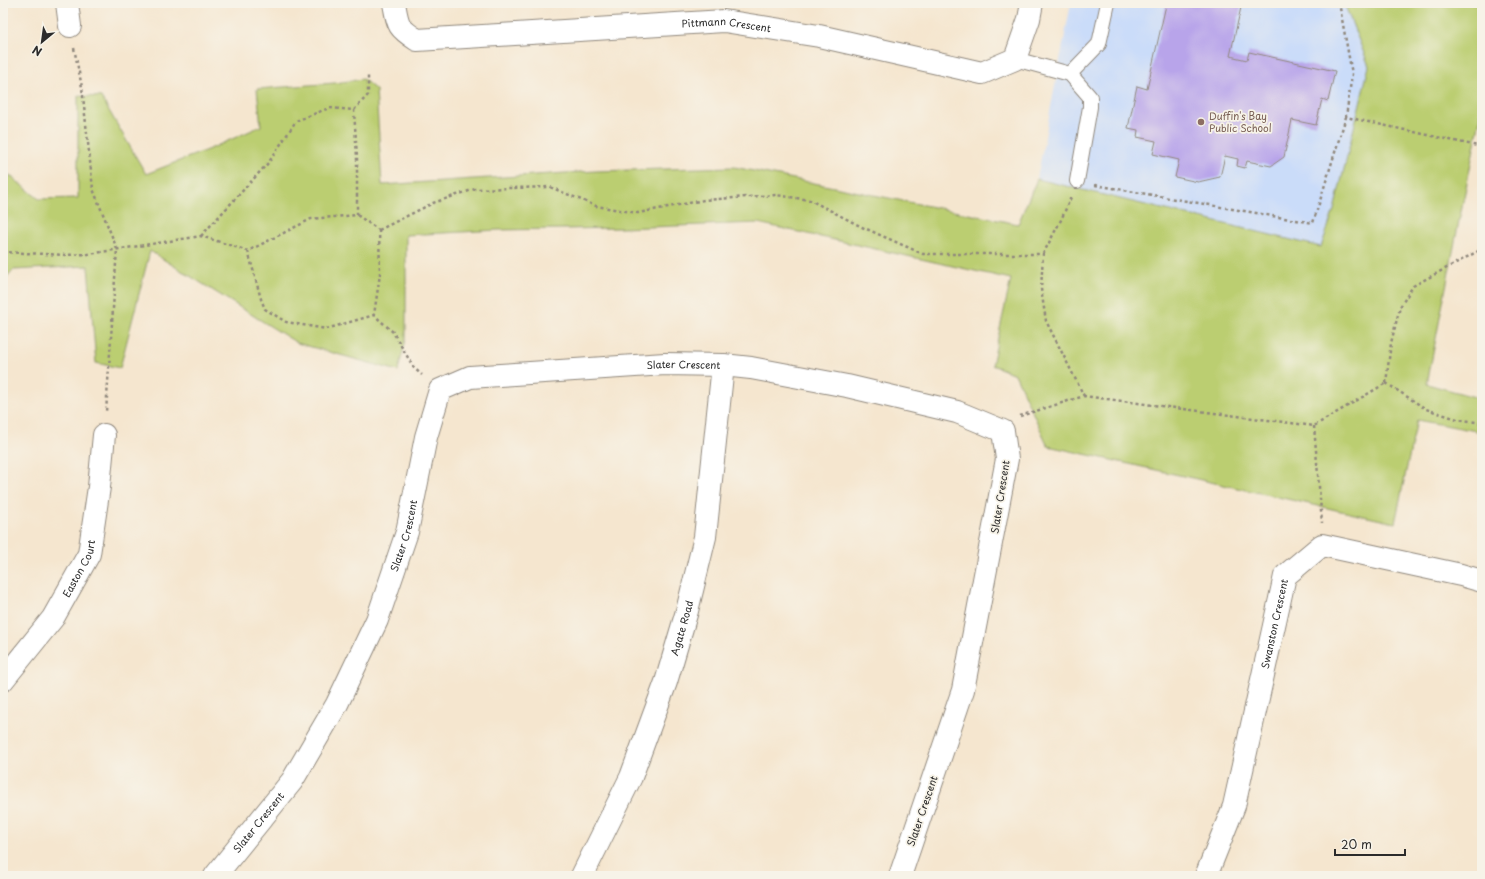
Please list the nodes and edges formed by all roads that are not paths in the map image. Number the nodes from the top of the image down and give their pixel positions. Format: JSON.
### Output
{"nodes":[{"id":1,"x":67,"y":3,"type":"edge"},
{"id":2,"x":394,"y":3,"type":"edge"},
{"id":3,"x":1032,"y":3,"type":"edge"},
{"id":4,"x":1108,"y":3,"type":"edge"},
{"id":5,"x":70,"y":26,"type":"road end"},
{"id":6,"x":1015,"y":60,"type":"junction"},
{"id":7,"x":1070,"y":74,"type":"junction"},
{"id":8,"x":1077,"y":182,"type":"road end"},
{"id":9,"x":723,"y":365,"type":"junction"},
{"id":10,"x":104,"y":435,"type":"road end"},
{"id":11,"x":1482,"y":581,"type":"edge"},
{"id":12,"x":3,"y":680,"type":"edge"},
{"id":13,"x":216,"y":876,"type":"edge"},
{"id":14,"x":582,"y":876,"type":"edge"},
{"id":15,"x":900,"y":876,"type":"edge"},
{"id":16,"x":1206,"y":876,"type":"edge"}],
"edges":[{"from":1,"to":5,"type":"street"},
{"from":2,"to":6,"type":"street","name":"Pittmann Crescent"},
{"from":3,"to":6,"type":"street"},
{"from":4,"to":7,"type":"lane"},
{"from":6,"to":7,"type":"lane"},
{"from":7,"to":8,"type":"lane"},
{"from":9,"to":13,"type":"street","name":"Slater Crescent"},
{"from":9,"to":14,"type":"street","name":"Agate Road"},
{"from":9,"to":15,"type":"street","name":"Slater Crescent"},
{"from":10,"to":12,"type":"street","name":"Easton Court"},
{"from":11,"to":16,"type":"street","name":"Swanston Crescent"}]}
